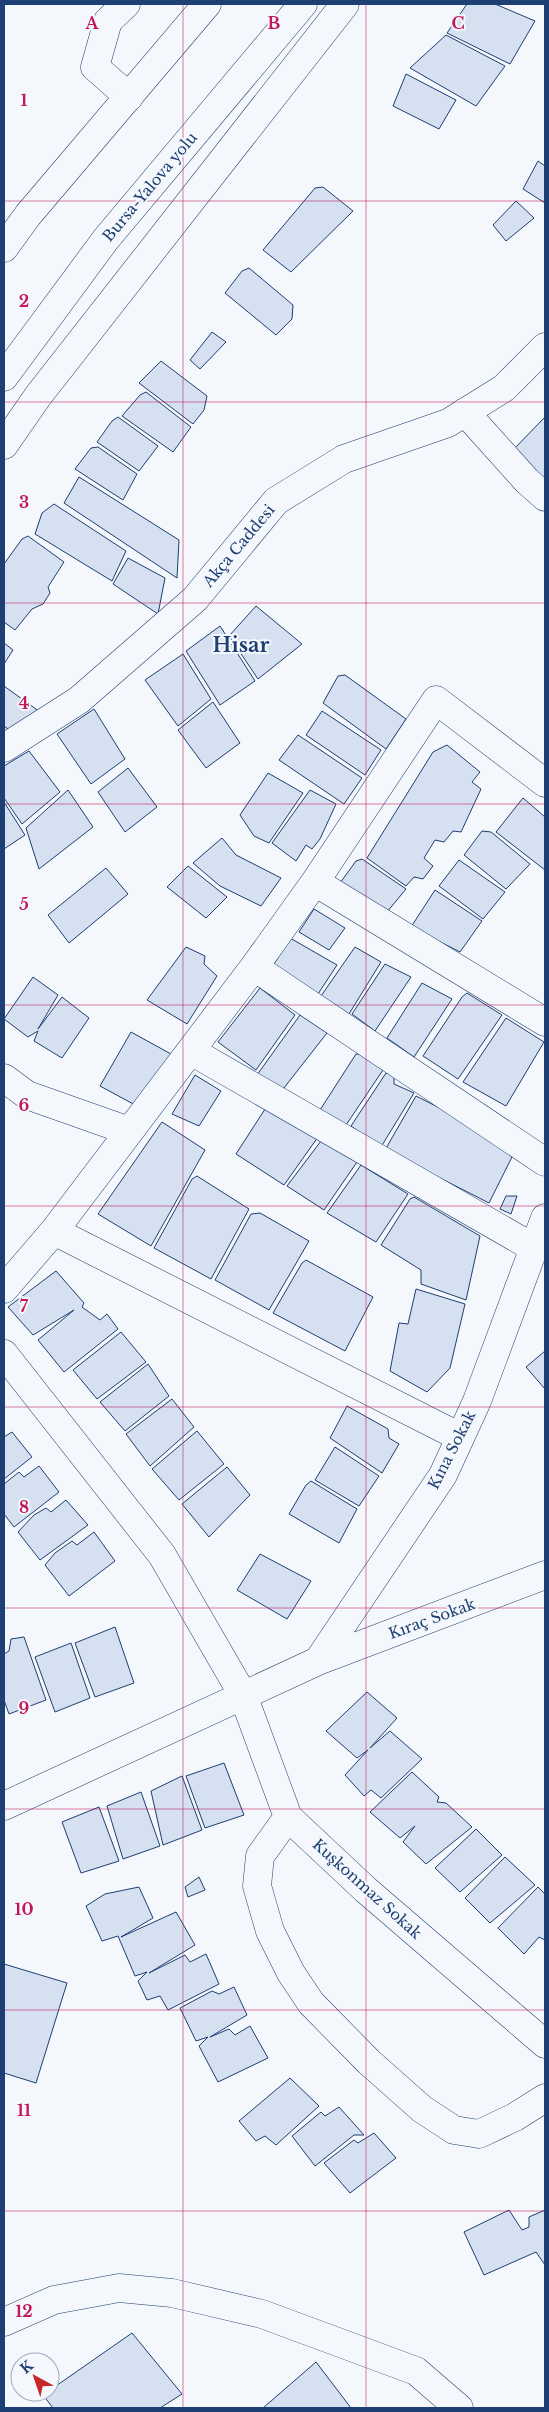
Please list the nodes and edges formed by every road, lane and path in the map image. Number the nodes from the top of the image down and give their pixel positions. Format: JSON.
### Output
{"nodes":[{"id":1,"x":126,"y":4,"type":"edge"},
{"id":2,"x":207,"y":4,"type":"edge"},
{"id":3,"x":304,"y":4,"type":"edge"},
{"id":4,"x":345,"y":4,"type":"edge"},
{"id":5,"x":129,"y":97,"type":"junction"},
{"id":6,"x":4,"y":248,"type":"edge"},
{"id":7,"x":545,"y":347,"type":"edge"},
{"id":8,"x":4,"y":377,"type":"edge"},
{"id":9,"x":466,"y":412,"type":"junction"},
{"id":10,"x":4,"y":445,"type":"edge"},
{"id":11,"x":545,"y":497,"type":"edge"},
{"id":12,"x":4,"y":748,"type":"edge"},
{"id":13,"x":545,"y":783,"type":"edge"},
{"id":14,"x":315,"y":882,"type":"junction"},
{"id":15,"x":254,"y":967,"type":"junction"},
{"id":16,"x":545,"y":1022,"type":"edge"},
{"id":17,"x":191,"y":1051,"type":"junction"},
{"id":18,"x":4,"y":1078,"type":"edge"},
{"id":19,"x":129,"y":1131,"type":"junction"},
{"id":20,"x":545,"y":1162,"type":"edge"},
{"id":21,"x":545,"y":1218,"type":"edge"},
{"id":22,"x":54,"y":1231,"type":"junction"},
{"id":23,"x":534,"y":1248,"type":"junction"},
{"id":24,"x":4,"y":1289,"type":"edge"},
{"id":25,"x":4,"y":1354,"type":"edge"},
{"id":26,"x":460,"y":1437,"type":"junction"},
{"id":27,"x":545,"y":1575,"type":"edge"},
{"id":28,"x":318,"y":1661,"type":"junction"},
{"id":29,"x":243,"y":1695,"type":"junction"},
{"id":30,"x":4,"y":1806,"type":"edge"},
{"id":31,"x":288,"y":1817,"type":"junction"},
{"id":32,"x":545,"y":2044,"type":"edge"},
{"id":33,"x":545,"y":2098,"type":"edge"},
{"id":34,"x":4,"y":2322,"type":"edge"},
{"id":35,"x":459,"y":2408,"type":"edge"}],
"edges":[{"from":1,"to":5,"type":"main road"},
{"from":2,"to":5,"type":"main road"},
{"from":3,"to":8,"type":"main road","name":"Bursa-Yalova yolu"},
{"from":4,"to":10,"type":"main road"},
{"from":5,"to":6,"type":"main road"},
{"from":7,"to":9,"type":"main road","name":"Akça Caddesi"},
{"from":9,"to":11,"type":"main road"},
{"from":9,"to":12,"type":"main road","name":"Akça Caddesi"},
{"from":13,"to":14,"type":"main road"},
{"from":14,"to":15,"type":"main road"},
{"from":14,"to":16,"type":"main road"},
{"from":15,"to":17,"type":"main road"},
{"from":15,"to":20,"type":"main road"},
{"from":17,"to":19,"type":"main road"},
{"from":17,"to":23,"type":"main road"},
{"from":18,"to":19,"type":"main road"},
{"from":19,"to":22,"type":"main road"},
{"from":21,"to":23,"type":"main road","name":"Kına Sokak"},
{"from":22,"to":24,"type":"main road"},
{"from":22,"to":26,"type":"main road"},
{"from":23,"to":26,"type":"main road","name":"Kına Sokak"},
{"from":25,"to":29,"type":"main road","name":"Kuşkonmaz Sokak"},
{"from":26,"to":28,"type":"main road","name":"Kına Sokak"},
{"from":27,"to":28,"type":"main road","name":"Kıraç Sokak"},
{"from":28,"to":29,"type":"main road","name":"Kıraç Sokak"},
{"from":29,"to":30,"type":"main road","name":"Kıraç Sokak"},
{"from":29,"to":31,"type":"main road","name":"Kuşkonmaz Sokak"},
{"from":31,"to":32,"type":"main road","name":"Kuşkonmaz Sokak"},
{"from":31,"to":33,"type":"main road"},
{"from":34,"to":35,"type":"main road"}]}
